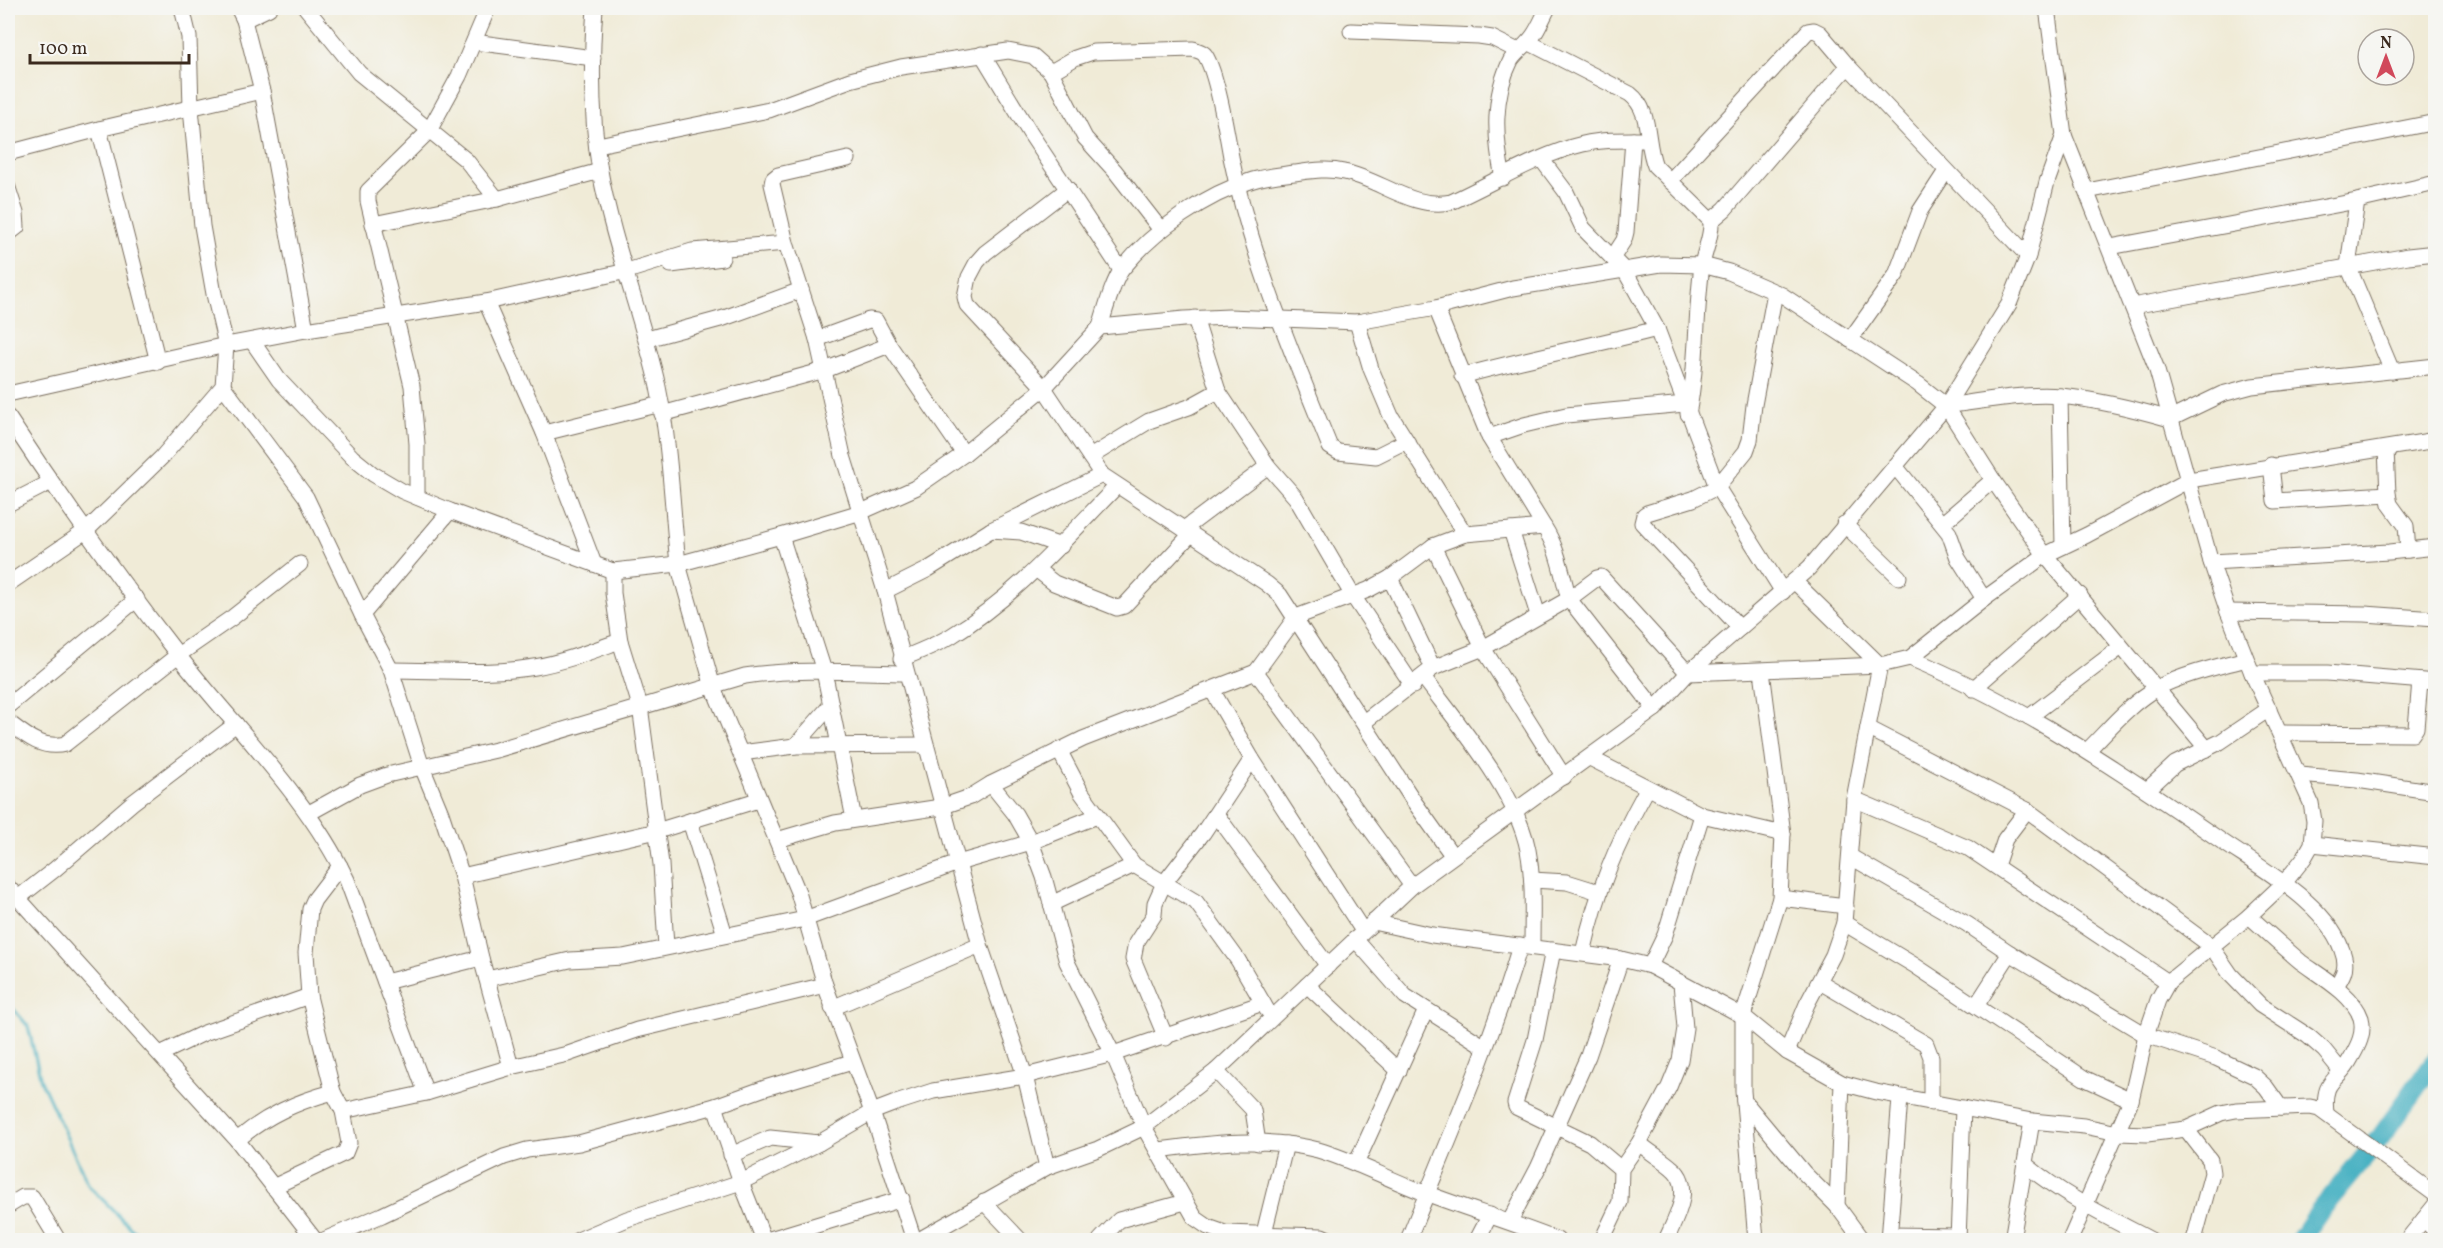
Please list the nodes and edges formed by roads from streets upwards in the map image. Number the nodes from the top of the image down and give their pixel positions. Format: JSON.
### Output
{"nodes":[{"id":1,"x":182,"y":8,"type":"edge"},
{"id":2,"x":269,"y":8,"type":"edge"},
{"id":3,"x":306,"y":8,"type":"edge"},
{"id":4,"x":488,"y":8,"type":"edge"},
{"id":5,"x":595,"y":8,"type":"edge"},
{"id":6,"x":1548,"y":8,"type":"edge"},
{"id":7,"x":2047,"y":8,"type":"edge"},
{"id":8,"x":241,"y":14,"type":"edge"},
{"id":9,"x":1351,"y":31,"type":"dead end"},
{"id":10,"x":474,"y":42,"type":"junction"},
{"id":11,"x":1523,"y":47,"type":"junction"},
{"id":12,"x":982,"y":54,"type":"junction"},
{"id":13,"x":593,"y":58,"type":"junction"},
{"id":14,"x":1848,"y":66,"type":"junction"},
{"id":15,"x":1051,"y":72,"type":"junction"},
{"id":16,"x":262,"y":91,"type":"junction"},
{"id":17,"x":191,"y":108,"type":"junction"},
{"id":18,"x":2436,"y":122,"type":"edge"},
{"id":19,"x":99,"y":129,"type":"junction"},
{"id":20,"x":429,"y":131,"type":"junction"},
{"id":21,"x":2064,"y":135,"type":"junction"},
{"id":22,"x":1641,"y":140,"type":"junction"},
{"id":23,"x":598,"y":145,"type":"junction"},
{"id":24,"x":8,"y":153,"type":"edge"},
{"id":25,"x":848,"y":159,"type":"dead end"},
{"id":26,"x":1542,"y":160,"type":"junction"},
{"id":27,"x":600,"y":171,"type":"junction"},
{"id":28,"x":1946,"y":171,"type":"junction"},
{"id":29,"x":1503,"y":178,"type":"junction"},
{"id":30,"x":1670,"y":181,"type":"junction"},
{"id":31,"x":2436,"y":183,"type":"edge"},
{"id":32,"x":1237,"y":186,"type":"junction"},
{"id":33,"x":8,"y":188,"type":"edge"},
{"id":34,"x":1068,"y":189,"type":"junction"},
{"id":35,"x":2087,"y":191,"type":"junction"},
{"id":36,"x":497,"y":199,"type":"junction"},
{"id":37,"x":2357,"y":201,"type":"junction"},
{"id":38,"x":1711,"y":221,"type":"junction"},
{"id":39,"x":373,"y":224,"type":"junction"},
{"id":40,"x":1161,"y":230,"type":"junction"},
{"id":41,"x":8,"y":234,"type":"edge"},
{"id":42,"x":787,"y":246,"type":"junction"},
{"id":43,"x":2110,"y":247,"type":"junction"},
{"id":44,"x":2436,"y":253,"type":"edge"},
{"id":45,"x":1613,"y":256,"type":"junction"},
{"id":46,"x":2028,"y":256,"type":"junction"},
{"id":47,"x":1702,"y":265,"type":"junction"},
{"id":48,"x":2348,"y":266,"type":"junction"},
{"id":49,"x":627,"y":270,"type":"junction"},
{"id":50,"x":1121,"y":270,"type":"junction"},
{"id":51,"x":1625,"y":271,"type":"junction"},
{"id":52,"x":801,"y":290,"type":"junction"},
{"id":53,"x":1774,"y":292,"type":"junction"},
{"id":54,"x":486,"y":302,"type":"junction"},
{"id":55,"x":2132,"y":306,"type":"junction"},
{"id":56,"x":1436,"y":308,"type":"junction"},
{"id":57,"x":394,"y":318,"type":"junction"},
{"id":58,"x":1195,"y":318,"type":"junction"},
{"id":59,"x":1278,"y":320,"type":"junction"},
{"id":60,"x":1357,"y":322,"type":"junction"},
{"id":61,"x":1100,"y":327,"type":"junction"},
{"id":62,"x":1657,"y":329,"type":"junction"},
{"id":63,"x":306,"y":330,"type":"junction"},
{"id":64,"x":647,"y":339,"type":"junction"},
{"id":65,"x":817,"y":339,"type":"junction"},
{"id":66,"x":1850,"y":340,"type":"junction"},
{"id":67,"x":252,"y":341,"type":"junction"},
{"id":68,"x":226,"y":345,"type":"junction"},
{"id":69,"x":889,"y":345,"type":"junction"},
{"id":70,"x":158,"y":362,"type":"junction"},
{"id":71,"x":2436,"y":366,"type":"edge"},
{"id":72,"x":825,"y":370,"type":"junction"},
{"id":73,"x":2392,"y":371,"type":"junction"},
{"id":74,"x":1462,"y":376,"type":"junction"},
{"id":75,"x":223,"y":386,"type":"junction"},
{"id":76,"x":1044,"y":388,"type":"junction"},
{"id":77,"x":1218,"y":391,"type":"junction"},
{"id":78,"x":8,"y":394,"type":"edge"},
{"id":79,"x":2060,"y":396,"type":"junction"},
{"id":80,"x":1946,"y":406,"type":"junction"},
{"id":81,"x":662,"y":409,"type":"junction"},
{"id":82,"x":1687,"y":409,"type":"junction"},
{"id":83,"x":8,"y":417,"type":"edge"},
{"id":84,"x":2170,"y":419,"type":"junction"},
{"id":85,"x":544,"y":433,"type":"junction"},
{"id":86,"x":1489,"y":437,"type":"junction"},
{"id":87,"x":2436,"y":440,"type":"edge"},
{"id":88,"x":1406,"y":441,"type":"junction"},
{"id":89,"x":2386,"y":449,"type":"junction"},
{"id":90,"x":964,"y":454,"type":"junction"},
{"id":91,"x":1090,"y":457,"type":"junction"},
{"id":92,"x":2271,"y":465,"type":"junction"},
{"id":93,"x":1268,"y":466,"type":"junction"},
{"id":94,"x":1895,"y":466,"type":"junction"},
{"id":95,"x":1102,"y":475,"type":"junction"},
{"id":96,"x":1993,"y":480,"type":"junction"},
{"id":97,"x":2189,"y":480,"type":"junction"},
{"id":98,"x":51,"y":482,"type":"junction"},
{"id":99,"x":1117,"y":486,"type":"junction"},
{"id":100,"x":1718,"y":487,"type":"junction"},
{"id":101,"x":2388,"y":494,"type":"junction"},
{"id":102,"x":417,"y":497,"type":"junction"},
{"id":103,"x":8,"y":504,"type":"edge"},
{"id":104,"x":450,"y":511,"type":"junction"},
{"id":105,"x":861,"y":512,"type":"junction"},
{"id":106,"x":1943,"y":523,"type":"junction"},
{"id":107,"x":1844,"y":524,"type":"junction"},
{"id":108,"x":1544,"y":527,"type":"junction"},
{"id":109,"x":87,"y":530,"type":"junction"},
{"id":110,"x":991,"y":530,"type":"junction"},
{"id":111,"x":1511,"y":530,"type":"junction"},
{"id":112,"x":1187,"y":531,"type":"junction"},
{"id":113,"x":1465,"y":534,"type":"junction"},
{"id":114,"x":781,"y":536,"type":"junction"},
{"id":115,"x":1061,"y":546,"type":"junction"},
{"id":116,"x":1433,"y":546,"type":"junction"},
{"id":117,"x":2063,"y":546,"type":"junction"},
{"id":118,"x":2436,"y":547,"type":"edge"},
{"id":119,"x":2408,"y":550,"type":"junction"},
{"id":120,"x":2045,"y":555,"type":"junction"},
{"id":121,"x":2211,"y":562,"type":"junction"},
{"id":122,"x":300,"y":564,"type":"dead end"},
{"id":123,"x":594,"y":564,"type":"junction"},
{"id":124,"x":678,"y":564,"type":"junction"},
{"id":125,"x":1036,"y":569,"type":"junction"},
{"id":126,"x":613,"y":571,"type":"junction"},
{"id":127,"x":1899,"y":577,"type":"dead end"},
{"id":128,"x":1390,"y":578,"type":"junction"},
{"id":129,"x":8,"y":585,"type":"edge"},
{"id":130,"x":1789,"y":586,"type":"junction"},
{"id":131,"x":885,"y":591,"type":"junction"},
{"id":132,"x":2080,"y":595,"type":"junction"},
{"id":133,"x":1353,"y":596,"type":"junction"},
{"id":134,"x":1984,"y":598,"type":"junction"},
{"id":135,"x":137,"y":599,"type":"junction"},
{"id":136,"x":1569,"y":599,"type":"junction"},
{"id":137,"x":2228,"y":612,"type":"junction"},
{"id":138,"x":362,"y":615,"type":"junction"},
{"id":139,"x":1539,"y":615,"type":"junction"},
{"id":140,"x":1296,"y":617,"type":"junction"},
{"id":141,"x":2436,"y":619,"type":"edge"},
{"id":142,"x":1740,"y":628,"type":"junction"},
{"id":143,"x":620,"y":641,"type":"junction"},
{"id":144,"x":2121,"y":647,"type":"junction"},
{"id":145,"x":1483,"y":648,"type":"junction"},
{"id":146,"x":178,"y":655,"type":"junction"},
{"id":147,"x":1910,"y":658,"type":"junction"},
{"id":148,"x":1880,"y":665,"type":"junction"},
{"id":149,"x":903,"y":666,"type":"junction"},
{"id":150,"x":2249,"y":666,"type":"junction"},
{"id":151,"x":391,"y":670,"type":"junction"},
{"id":152,"x":824,"y":671,"type":"junction"},
{"id":153,"x":1762,"y":671,"type":"junction"},
{"id":154,"x":1256,"y":672,"type":"junction"},
{"id":155,"x":1688,"y":674,"type":"junction"},
{"id":156,"x":1423,"y":678,"type":"junction"},
{"id":157,"x":2420,"y":681,"type":"junction"},
{"id":158,"x":2436,"y":682,"type":"edge"},
{"id":159,"x":712,"y":687,"type":"junction"},
{"id":160,"x":1973,"y":689,"type":"junction"},
{"id":161,"x":2156,"y":689,"type":"junction"},
{"id":162,"x":1212,"y":690,"type":"junction"},
{"id":163,"x":8,"y":706,"type":"edge"},
{"id":164,"x":640,"y":706,"type":"junction"},
{"id":165,"x":830,"y":706,"type":"junction"},
{"id":166,"x":1655,"y":709,"type":"junction"},
{"id":167,"x":2269,"y":709,"type":"junction"},
{"id":168,"x":2029,"y":717,"type":"junction"},
{"id":169,"x":8,"y":722,"type":"edge"},
{"id":170,"x":1364,"y":722,"type":"junction"},
{"id":171,"x":236,"y":724,"type":"junction"},
{"id":172,"x":1868,"y":728,"type":"junction"},
{"id":173,"x":2280,"y":733,"type":"junction"},
{"id":174,"x":840,"y":745,"type":"junction"},
{"id":175,"x":926,"y":745,"type":"junction"},
{"id":176,"x":795,"y":746,"type":"junction"},
{"id":177,"x":2207,"y":749,"type":"junction"},
{"id":178,"x":1059,"y":750,"type":"junction"},
{"id":179,"x":2087,"y":751,"type":"junction"},
{"id":180,"x":741,"y":753,"type":"junction"},
{"id":181,"x":1590,"y":758,"type":"junction"},
{"id":182,"x":1252,"y":759,"type":"junction"},
{"id":183,"x":422,"y":767,"type":"junction"},
{"id":184,"x":2299,"y":775,"type":"junction"},
{"id":185,"x":1564,"y":777,"type":"junction"},
{"id":186,"x":991,"y":784,"type":"junction"},
{"id":187,"x":1647,"y":789,"type":"junction"},
{"id":188,"x":2147,"y":790,"type":"junction"},
{"id":189,"x":2436,"y":792,"type":"edge"},
{"id":190,"x":1854,"y":799,"type":"junction"},
{"id":191,"x":758,"y":800,"type":"junction"},
{"id":192,"x":941,"y":807,"type":"junction"},
{"id":193,"x":1515,"y":809,"type":"junction"},
{"id":194,"x":2027,"y":810,"type":"junction"},
{"id":195,"x":309,"y":813,"type":"junction"},
{"id":196,"x":1216,"y":814,"type":"junction"},
{"id":197,"x":1702,"y":815,"type":"junction"},
{"id":198,"x":1098,"y":816,"type":"junction"},
{"id":199,"x":854,"y":819,"type":"junction"},
{"id":200,"x":690,"y":821,"type":"junction"},
{"id":201,"x":657,"y":831,"type":"junction"},
{"id":202,"x":1783,"y":834,"type":"junction"},
{"id":203,"x":777,"y":840,"type":"junction"},
{"id":204,"x":1031,"y":842,"type":"junction"},
{"id":205,"x":2312,"y":844,"type":"junction"},
{"id":206,"x":1452,"y":855,"type":"junction"},
{"id":207,"x":1851,"y":857,"type":"junction"},
{"id":208,"x":2436,"y":857,"type":"edge"},
{"id":209,"x":958,"y":863,"type":"junction"},
{"id":210,"x":1134,"y":865,"type":"junction"},
{"id":211,"x":340,"y":866,"type":"junction"},
{"id":212,"x":1996,"y":866,"type":"junction"},
{"id":213,"x":462,"y":876,"type":"junction"},
{"id":214,"x":1532,"y":880,"type":"junction"},
{"id":215,"x":2284,"y":882,"type":"junction"},
{"id":216,"x":1164,"y":883,"type":"junction"},
{"id":217,"x":1412,"y":886,"type":"junction"},
{"id":218,"x":13,"y":892,"type":"edge"},
{"id":219,"x":1599,"y":892,"type":"junction"},
{"id":220,"x":1780,"y":898,"type":"junction"},
{"id":221,"x":1051,"y":904,"type":"junction"},
{"id":222,"x":1846,"y":906,"type":"junction"},
{"id":223,"x":2248,"y":916,"type":"junction"},
{"id":224,"x":805,"y":919,"type":"junction"},
{"id":225,"x":1844,"y":923,"type":"junction"},
{"id":226,"x":1364,"y":930,"type":"junction"},
{"id":227,"x":725,"y":935,"type":"junction"},
{"id":228,"x":980,"y":945,"type":"junction"},
{"id":229,"x":1526,"y":946,"type":"junction"},
{"id":230,"x":2211,"y":946,"type":"junction"},
{"id":231,"x":666,"y":947,"type":"junction"},
{"id":232,"x":1553,"y":950,"type":"junction"},
{"id":233,"x":1583,"y":953,"type":"junction"},
{"id":234,"x":2010,"y":953,"type":"junction"},
{"id":235,"x":481,"y":958,"type":"junction"},
{"id":236,"x":1621,"y":959,"type":"junction"},
{"id":237,"x":1328,"y":966,"type":"junction"},
{"id":238,"x":1650,"y":966,"type":"junction"},
{"id":239,"x":487,"y":979,"type":"junction"},
{"id":240,"x":385,"y":982,"type":"junction"},
{"id":241,"x":1820,"y":982,"type":"junction"},
{"id":242,"x":2168,"y":982,"type":"junction"},
{"id":243,"x":1681,"y":983,"type":"junction"},
{"id":244,"x":825,"y":985,"type":"junction"},
{"id":245,"x":1307,"y":985,"type":"junction"},
{"id":246,"x":2336,"y":987,"type":"junction"},
{"id":247,"x":309,"y":996,"type":"junction"},
{"id":248,"x":1263,"y":1004,"type":"junction"},
{"id":249,"x":1976,"y":1006,"type":"junction"},
{"id":250,"x":832,"y":1008,"type":"junction"},
{"id":251,"x":1426,"y":1011,"type":"junction"},
{"id":252,"x":1743,"y":1016,"type":"junction"},
{"id":253,"x":1272,"y":1017,"type":"junction"},
{"id":254,"x":2146,"y":1035,"type":"junction"},
{"id":255,"x":1166,"y":1038,"type":"junction"},
{"id":256,"x":1485,"y":1047,"type":"junction"},
{"id":257,"x":1787,"y":1052,"type":"junction"},
{"id":258,"x":160,"y":1054,"type":"junction"},
{"id":259,"x":1113,"y":1054,"type":"junction"},
{"id":260,"x":852,"y":1062,"type":"junction"},
{"id":261,"x":511,"y":1067,"type":"junction"},
{"id":262,"x":1215,"y":1071,"type":"junction"},
{"id":263,"x":1398,"y":1071,"type":"junction"},
{"id":264,"x":2341,"y":1071,"type":"junction"},
{"id":265,"x":1025,"y":1076,"type":"junction"},
{"id":266,"x":1842,"y":1083,"type":"junction"},
{"id":267,"x":333,"y":1092,"type":"junction"},
{"id":268,"x":426,"y":1093,"type":"junction"},
{"id":269,"x":1900,"y":1098,"type":"junction"},
{"id":270,"x":2131,"y":1100,"type":"junction"},
{"id":271,"x":1744,"y":1101,"type":"junction"},
{"id":272,"x":1931,"y":1103,"type":"junction"},
{"id":273,"x":715,"y":1106,"type":"junction"},
{"id":274,"x":1963,"y":1108,"type":"junction"},
{"id":275,"x":2281,"y":1108,"type":"junction"},
{"id":276,"x":343,"y":1112,"type":"junction"},
{"id":277,"x":872,"y":1112,"type":"junction"},
{"id":278,"x":2326,"y":1113,"type":"junction"},
{"id":279,"x":2032,"y":1121,"type":"junction"},
{"id":280,"x":1556,"y":1126,"type":"junction"},
{"id":281,"x":1144,"y":1127,"type":"junction"},
{"id":282,"x":2186,"y":1130,"type":"junction"},
{"id":283,"x":2118,"y":1133,"type":"junction"},
{"id":284,"x":237,"y":1140,"type":"junction"},
{"id":285,"x":819,"y":1143,"type":"junction"},
{"id":286,"x":1258,"y":1143,"type":"junction"},
{"id":287,"x":1639,"y":1143,"type":"junction"},
{"id":288,"x":1286,"y":1144,"type":"junction"},
{"id":289,"x":1159,"y":1150,"type":"junction"},
{"id":290,"x":732,"y":1155,"type":"junction"},
{"id":291,"x":1356,"y":1164,"type":"junction"},
{"id":292,"x":2025,"y":1164,"type":"junction"},
{"id":293,"x":1047,"y":1167,"type":"junction"},
{"id":294,"x":1621,"y":1169,"type":"junction"},
{"id":295,"x":741,"y":1182,"type":"junction"},
{"id":296,"x":273,"y":1187,"type":"junction"},
{"id":297,"x":1427,"y":1194,"type":"junction"},
{"id":298,"x":2436,"y":1195,"type":"edge"},
{"id":299,"x":902,"y":1199,"type":"junction"},
{"id":300,"x":984,"y":1202,"type":"junction"},
{"id":301,"x":1185,"y":1202,"type":"junction"},
{"id":302,"x":2436,"y":1204,"type":"edge"},
{"id":303,"x":8,"y":1206,"type":"edge"},
{"id":304,"x":1837,"y":1206,"type":"junction"},
{"id":305,"x":2086,"y":1206,"type":"junction"},
{"id":306,"x":1490,"y":1215,"type":"junction"},
{"id":307,"x":2424,"y":1219,"type":"junction"},
{"id":308,"x":1509,"y":1221,"type":"junction"},
{"id":309,"x":2436,"y":1232,"type":"edge"},
{"id":310,"x":1264,"y":1233,"type":"junction"},
{"id":311,"x":604,"y":1235,"type":"edge"},
{"id":312,"x":1280,"y":1237,"type":"edge"},
{"id":313,"x":931,"y":1238,"type":"edge"},
{"id":314,"x":1889,"y":1238,"type":"edge"},
{"id":315,"x":1958,"y":1238,"type":"edge"},
{"id":316,"x":58,"y":1240,"type":"edge"},
{"id":317,"x":315,"y":1240,"type":"edge"},
{"id":318,"x":324,"y":1240,"type":"edge"},
{"id":319,"x":578,"y":1240,"type":"edge"},
{"id":320,"x":765,"y":1240,"type":"edge"},
{"id":321,"x":914,"y":1240,"type":"edge"},
{"id":322,"x":1020,"y":1240,"type":"edge"},
{"id":323,"x":1100,"y":1240,"type":"edge"},
{"id":324,"x":1331,"y":1240,"type":"edge"},
{"id":325,"x":1408,"y":1240,"type":"edge"},
{"id":326,"x":1477,"y":1240,"type":"edge"},
{"id":327,"x":1557,"y":1240,"type":"edge"},
{"id":328,"x":1602,"y":1240,"type":"edge"},
{"id":329,"x":1666,"y":1240,"type":"edge"},
{"id":330,"x":1756,"y":1240,"type":"edge"},
{"id":331,"x":1862,"y":1240,"type":"edge"},
{"id":332,"x":2012,"y":1240,"type":"edge"},
{"id":333,"x":2070,"y":1240,"type":"edge"},
{"id":334,"x":2151,"y":1240,"type":"edge"},
{"id":335,"x":2194,"y":1240,"type":"edge"},
{"id":336,"x":2408,"y":1240,"type":"edge"}],
"edges":[{"from":1,"to":17,"type":"street"},
{"from":2,"to":8,"type":"street"},
{"from":3,"to":20,"type":"street"},
{"from":4,"to":10,"type":"street"},
{"from":5,"to":13,"type":"street"},
{"from":6,"to":11,"type":"street"},
{"from":7,"to":21,"type":"street"},
{"from":8,"to":16,"type":"street"},
{"from":9,"to":11,"type":"street"},
{"from":10,"to":13,"type":"street"},
{"from":10,"to":20,"type":"street"},
{"from":11,"to":22,"type":"street"},
{"from":11,"to":29,"type":"street"},
{"from":12,"to":15,"type":"street"},
{"from":12,"to":23,"type":"street"},
{"from":12,"to":34,"type":"street"},
{"from":13,"to":23,"type":"street"},
{"from":14,"to":28,"type":"street"},
{"from":14,"to":30,"type":"street"},
{"from":14,"to":38,"type":"street"},
{"from":15,"to":32,"type":"street"},
{"from":15,"to":40,"type":"street"},
{"from":16,"to":17,"type":"street"},
{"from":16,"to":63,"type":"street"},
{"from":17,"to":19,"type":"street"},
{"from":17,"to":68,"type":"street"},
{"from":18,"to":35,"type":"street"},
{"from":19,"to":24,"type":"street"},
{"from":19,"to":70,"type":"street"},
{"from":20,"to":36,"type":"street"},
{"from":20,"to":39,"type":"street"},
{"from":21,"to":35,"type":"street"},
{"from":21,"to":46,"type":"street"},
{"from":22,"to":26,"type":"street"},
{"from":22,"to":30,"type":"street"},
{"from":22,"to":45,"type":"street"},
{"from":23,"to":27,"type":"street"},
{"from":25,"to":42,"type":"street"},
{"from":26,"to":29,"type":"street"},
{"from":26,"to":45,"type":"street"},
{"from":27,"to":36,"type":"street"},
{"from":27,"to":49,"type":"street"},
{"from":28,"to":46,"type":"street"},
{"from":28,"to":66,"type":"street"},
{"from":29,"to":32,"type":"street"},
{"from":30,"to":38,"type":"street"},
{"from":31,"to":37,"type":"street"},
{"from":32,"to":40,"type":"street"},
{"from":32,"to":59,"type":"street"},
{"from":33,"to":41,"type":"street"},
{"from":34,"to":50,"type":"street"},
{"from":34,"to":76,"type":"street"},
{"from":35,"to":43,"type":"street"},
{"from":36,"to":39,"type":"street"},
{"from":37,"to":43,"type":"street"},
{"from":37,"to":48,"type":"street"},
{"from":38,"to":47,"type":"street"},
{"from":39,"to":57,"type":"street"},
{"from":40,"to":50,"type":"street"},
{"from":42,"to":49,"type":"street"},
{"from":42,"to":52,"type":"street"},
{"from":43,"to":55,"type":"street"},
{"from":44,"to":48,"type":"street"},
{"from":45,"to":51,"type":"street"},
{"from":46,"to":80,"type":"street"},
{"from":47,"to":51,"type":"street"},
{"from":47,"to":53,"type":"street"},
{"from":47,"to":82,"type":"street"},
{"from":48,"to":55,"type":"street"},
{"from":48,"to":73,"type":"street"},
{"from":49,"to":54,"type":"street"},
{"from":49,"to":64,"type":"street"},
{"from":50,"to":61,"type":"street"},
{"from":51,"to":56,"type":"street"},
{"from":51,"to":62,"type":"street"},
{"from":52,"to":64,"type":"street"},
{"from":52,"to":65,"type":"street"},
{"from":53,"to":66,"type":"street"},
{"from":53,"to":100,"type":"street"},
{"from":54,"to":57,"type":"street"},
{"from":54,"to":85,"type":"street"},
{"from":55,"to":84,"type":"street"},
{"from":56,"to":60,"type":"street"},
{"from":56,"to":74,"type":"street"},
{"from":57,"to":63,"type":"street"},
{"from":57,"to":102,"type":"street"},
{"from":58,"to":59,"type":"street"},
{"from":58,"to":61,"type":"street"},
{"from":58,"to":77,"type":"street"},
{"from":59,"to":60,"type":"street"},
{"from":59,"to":88,"type":"street"},
{"from":60,"to":88,"type":"street"},
{"from":61,"to":76,"type":"street"},
{"from":62,"to":74,"type":"street"},
{"from":62,"to":82,"type":"street"},
{"from":63,"to":67,"type":"street"},
{"from":64,"to":81,"type":"street"},
{"from":65,"to":69,"type":"street"},
{"from":65,"to":72,"type":"street"},
{"from":66,"to":80,"type":"street"},
{"from":67,"to":68,"type":"street"},
{"from":67,"to":102,"type":"street"},
{"from":68,"to":70,"type":"street"},
{"from":68,"to":75,"type":"street"},
{"from":69,"to":72,"type":"street"},
{"from":69,"to":90,"type":"street"},
{"from":70,"to":78,"type":"street"},
{"from":71,"to":73,"type":"street"},
{"from":72,"to":81,"type":"street"},
{"from":72,"to":105,"type":"street"},
{"from":73,"to":84,"type":"street"},
{"from":74,"to":86,"type":"street"},
{"from":75,"to":109,"type":"street"},
{"from":75,"to":138,"type":"street"},
{"from":76,"to":90,"type":"street"},
{"from":76,"to":91,"type":"street"},
{"from":77,"to":91,"type":"street"},
{"from":77,"to":93,"type":"street"},
{"from":79,"to":80,"type":"street"},
{"from":79,"to":84,"type":"street"},
{"from":79,"to":117,"type":"street"},
{"from":80,"to":94,"type":"street"},
{"from":80,"to":96,"type":"street"},
{"from":81,"to":85,"type":"street"},
{"from":81,"to":124,"type":"street"},
{"from":82,"to":86,"type":"street"},
{"from":82,"to":100,"type":"street"},
{"from":83,"to":98,"type":"street"},
{"from":84,"to":97,"type":"street"},
{"from":85,"to":123,"type":"street"},
{"from":86,"to":108,"type":"street"},
{"from":87,"to":89,"type":"street"},
{"from":88,"to":113,"type":"street"},
{"from":89,"to":92,"type":"street"},
{"from":89,"to":101,"type":"street"},
{"from":90,"to":105,"type":"street"},
{"from":91,"to":95,"type":"street"},
{"from":92,"to":97,"type":"street"},
{"from":92,"to":101,"type":"street"},
{"from":93,"to":112,"type":"street"},
{"from":93,"to":133,"type":"street"},
{"from":94,"to":106,"type":"street"},
{"from":94,"to":107,"type":"street"},
{"from":95,"to":99,"type":"street"},
{"from":95,"to":110,"type":"street"},
{"from":96,"to":106,"type":"street"},
{"from":96,"to":120,"type":"street"},
{"from":97,"to":117,"type":"street"},
{"from":97,"to":121,"type":"street"},
{"from":98,"to":103,"type":"street"},
{"from":98,"to":109,"type":"street"},
{"from":99,"to":112,"type":"street"},
{"from":99,"to":115,"type":"street"},
{"from":100,"to":130,"type":"street"},
{"from":100,"to":142,"type":"street"},
{"from":101,"to":119,"type":"street"},
{"from":102,"to":104,"type":"street"},
{"from":104,"to":123,"type":"street"},
{"from":104,"to":138,"type":"street"},
{"from":105,"to":114,"type":"street"},
{"from":105,"to":131,"type":"street"},
{"from":106,"to":134,"type":"street"},
{"from":107,"to":127,"type":"street"},
{"from":107,"to":130,"type":"street"},
{"from":108,"to":111,"type":"street"},
{"from":108,"to":136,"type":"street"},
{"from":109,"to":129,"type":"street"},
{"from":109,"to":135,"type":"street"},
{"from":110,"to":115,"type":"street"},
{"from":110,"to":131,"type":"street"},
{"from":111,"to":113,"type":"street"},
{"from":111,"to":139,"type":"street"},
{"from":112,"to":125,"type":"street"},
{"from":112,"to":140,"type":"street"},
{"from":113,"to":116,"type":"street"},
{"from":114,"to":124,"type":"street"},
{"from":114,"to":152,"type":"street"},
{"from":115,"to":125,"type":"street"},
{"from":116,"to":128,"type":"street"},
{"from":116,"to":145,"type":"street"},
{"from":117,"to":120,"type":"street"},
{"from":118,"to":119,"type":"street"},
{"from":119,"to":121,"type":"street"},
{"from":120,"to":132,"type":"street"},
{"from":120,"to":134,"type":"street"},
{"from":121,"to":137,"type":"street"},
{"from":122,"to":146,"type":"street"},
{"from":123,"to":126,"type":"street"},
{"from":124,"to":126,"type":"street"},
{"from":124,"to":159,"type":"street"},
{"from":125,"to":149,"type":"street"},
{"from":126,"to":143,"type":"street"},
{"from":128,"to":133,"type":"street"},
{"from":128,"to":156,"type":"street"},
{"from":130,"to":142,"type":"street"},
{"from":130,"to":148,"type":"street"},
{"from":131,"to":149,"type":"street"},
{"from":132,"to":144,"type":"street"},
{"from":132,"to":160,"type":"street"},
{"from":133,"to":140,"type":"street"},
{"from":133,"to":156,"type":"street"},
{"from":134,"to":147,"type":"street"},
{"from":135,"to":146,"type":"street"},
{"from":135,"to":163,"type":"street"},
{"from":136,"to":139,"type":"street"},
{"from":136,"to":155,"type":"street"},
{"from":136,"to":166,"type":"street"},
{"from":137,"to":141,"type":"street"},
{"from":137,"to":150,"type":"street"},
{"from":138,"to":151,"type":"street"},
{"from":139,"to":145,"type":"street"},
{"from":140,"to":154,"type":"street"},
{"from":140,"to":170,"type":"street"},
{"from":142,"to":155,"type":"street"},
{"from":143,"to":151,"type":"street"},
{"from":143,"to":164,"type":"street"},
{"from":144,"to":161,"type":"street"},
{"from":144,"to":168,"type":"street"},
{"from":145,"to":156,"type":"street"},
{"from":145,"to":185,"type":"street"},
{"from":146,"to":169,"type":"street"},
{"from":146,"to":171,"type":"street"},
{"from":147,"to":148,"type":"street"},
{"from":147,"to":160,"type":"street"},
{"from":148,"to":153,"type":"street"},
{"from":148,"to":172,"type":"street"},
{"from":149,"to":152,"type":"street"},
{"from":149,"to":175,"type":"street"},
{"from":150,"to":157,"type":"street"},
{"from":150,"to":161,"type":"street"},
{"from":150,"to":167,"type":"street"},
{"from":151,"to":183,"type":"street"},
{"from":152,"to":159,"type":"street"},
{"from":152,"to":165,"type":"street"},
{"from":153,"to":155,"type":"street"},
{"from":153,"to":202,"type":"street"},
{"from":154,"to":162,"type":"street"},
{"from":154,"to":217,"type":"street"},
{"from":155,"to":166,"type":"street"},
{"from":156,"to":170,"type":"street"},
{"from":156,"to":193,"type":"street"},
{"from":157,"to":158,"type":"street"},
{"from":157,"to":173,"type":"street"},
{"from":159,"to":164,"type":"street"},
{"from":159,"to":180,"type":"street"},
{"from":160,"to":168,"type":"street"},
{"from":161,"to":177,"type":"street"},
{"from":161,"to":179,"type":"street"},
{"from":162,"to":178,"type":"street"},
{"from":162,"to":182,"type":"street"},
{"from":164,"to":183,"type":"street"},
{"from":164,"to":201,"type":"street"},
{"from":165,"to":174,"type":"street"},
{"from":165,"to":176,"type":"street"},
{"from":166,"to":181,"type":"street"},
{"from":167,"to":173,"type":"street"},
{"from":167,"to":177,"type":"street"},
{"from":168,"to":179,"type":"street"},
{"from":170,"to":206,"type":"street"},
{"from":171,"to":195,"type":"street"},
{"from":171,"to":218,"type":"street"},
{"from":172,"to":190,"type":"street"},
{"from":172,"to":194,"type":"street"},
{"from":173,"to":184,"type":"street"},
{"from":174,"to":175,"type":"street"},
{"from":174,"to":176,"type":"street"},
{"from":174,"to":199,"type":"street"},
{"from":175,"to":192,"type":"street"},
{"from":176,"to":180,"type":"street"},
{"from":177,"to":188,"type":"street"},
{"from":178,"to":186,"type":"street"},
{"from":178,"to":198,"type":"street"},
{"from":179,"to":188,"type":"street"},
{"from":180,"to":191,"type":"street"},
{"from":181,"to":185,"type":"street"},
{"from":181,"to":187,"type":"street"},
{"from":182,"to":196,"type":"street"},
{"from":182,"to":226,"type":"street"},
{"from":183,"to":195,"type":"street"},
{"from":183,"to":213,"type":"street"},
{"from":184,"to":189,"type":"street"},
{"from":184,"to":205,"type":"street"},
{"from":185,"to":193,"type":"street"},
{"from":186,"to":192,"type":"street"},
{"from":186,"to":204,"type":"street"},
{"from":187,"to":197,"type":"street"},
{"from":187,"to":219,"type":"street"},
{"from":188,"to":215,"type":"street"},
{"from":190,"to":207,"type":"street"},
{"from":190,"to":212,"type":"street"},
{"from":191,"to":200,"type":"street"},
{"from":191,"to":203,"type":"street"},
{"from":192,"to":199,"type":"street"},
{"from":192,"to":209,"type":"street"},
{"from":193,"to":206,"type":"street"},
{"from":193,"to":214,"type":"street"},
{"from":194,"to":212,"type":"street"},
{"from":194,"to":230,"type":"street"},
{"from":195,"to":211,"type":"street"},
{"from":196,"to":216,"type":"street"},
{"from":196,"to":237,"type":"street"},
{"from":197,"to":202,"type":"street"},
{"from":197,"to":238,"type":"street"},
{"from":198,"to":204,"type":"street"},
{"from":198,"to":210,"type":"street"},
{"from":199,"to":203,"type":"street"},
{"from":200,"to":201,"type":"street"},
{"from":200,"to":227,"type":"street"},
{"from":201,"to":213,"type":"street"},
{"from":201,"to":231,"type":"street"},
{"from":202,"to":220,"type":"street"},
{"from":203,"to":224,"type":"street"},
{"from":204,"to":209,"type":"street"},
{"from":204,"to":221,"type":"street"},
{"from":205,"to":208,"type":"street"},
{"from":205,"to":215,"type":"street"},
{"from":206,"to":217,"type":"street"},
{"from":207,"to":222,"type":"street"},
{"from":207,"to":234,"type":"street"},
{"from":209,"to":224,"type":"street"},
{"from":209,"to":228,"type":"street"},
{"from":210,"to":216,"type":"street"},
{"from":210,"to":221,"type":"street"},
{"from":211,"to":240,"type":"street"},
{"from":211,"to":247,"type":"street"},
{"from":212,"to":242,"type":"street"},
{"from":213,"to":235,"type":"street"},
{"from":214,"to":219,"type":"street"},
{"from":214,"to":229,"type":"street"},
{"from":215,"to":223,"type":"street"},
{"from":215,"to":246,"type":"street"},
{"from":216,"to":248,"type":"street"},
{"from":216,"to":255,"type":"street"},
{"from":217,"to":226,"type":"street"},
{"from":218,"to":258,"type":"street"},
{"from":219,"to":233,"type":"street"},
{"from":220,"to":222,"type":"street"},
{"from":220,"to":252,"type":"street"},
{"from":221,"to":259,"type":"street"},
{"from":222,"to":225,"type":"street"},
{"from":223,"to":230,"type":"street"},
{"from":223,"to":246,"type":"street"},
{"from":224,"to":227,"type":"street"},
{"from":224,"to":244,"type":"street"},
{"from":225,"to":241,"type":"street"},
{"from":225,"to":249,"type":"street"},
{"from":226,"to":229,"type":"street"},
{"from":226,"to":237,"type":"street"},
{"from":226,"to":251,"type":"street"},
{"from":227,"to":231,"type":"street"},
{"from":228,"to":250,"type":"street"},
{"from":228,"to":265,"type":"street"},
{"from":229,"to":232,"type":"street"},
{"from":229,"to":256,"type":"street"},
{"from":230,"to":242,"type":"street"},
{"from":230,"to":264,"type":"street"},
{"from":231,"to":239,"type":"street"},
{"from":232,"to":233,"type":"street"},
{"from":232,"to":280,"type":"street"},
{"from":233,"to":236,"type":"street"},
{"from":234,"to":249,"type":"street"},
{"from":234,"to":254,"type":"street"},
{"from":235,"to":239,"type":"street"},
{"from":235,"to":240,"type":"street"},
{"from":236,"to":238,"type":"street"},
{"from":236,"to":280,"type":"street"},
{"from":237,"to":245,"type":"street"},
{"from":238,"to":243,"type":"street"},
{"from":239,"to":261,"type":"street"},
{"from":240,"to":268,"type":"street"},
{"from":241,"to":257,"type":"street"},
{"from":241,"to":272,"type":"street"},
{"from":242,"to":254,"type":"street"},
{"from":243,"to":252,"type":"street"},
{"from":243,"to":287,"type":"street"},
{"from":244,"to":250,"type":"street"},
{"from":244,"to":261,"type":"street"},
{"from":245,"to":253,"type":"street"},
{"from":245,"to":263,"type":"street"},
{"from":246,"to":264,"type":"street"},
{"from":247,"to":258,"type":"street"},
{"from":247,"to":267,"type":"street"},
{"from":248,"to":253,"type":"street"},
{"from":248,"to":255,"type":"street"},
{"from":249,"to":270,"type":"street"},
{"from":250,"to":260,"type":"street"},
{"from":251,"to":256,"type":"street"},
{"from":251,"to":263,"type":"street"},
{"from":252,"to":257,"type":"street"},
{"from":252,"to":271,"type":"street"},
{"from":253,"to":262,"type":"street"},
{"from":254,"to":270,"type":"street"},
{"from":254,"to":275,"type":"street"},
{"from":255,"to":259,"type":"street"},
{"from":256,"to":297,"type":"street"},
{"from":257,"to":266,"type":"street"},
{"from":258,"to":284,"type":"street"},
{"from":259,"to":265,"type":"street"},
{"from":259,"to":281,"type":"street"},
{"from":260,"to":273,"type":"street"},
{"from":260,"to":277,"type":"street"},
{"from":261,"to":268,"type":"street"},
{"from":262,"to":281,"type":"street"},
{"from":262,"to":286,"type":"street"},
{"from":263,"to":291,"type":"street"},
{"from":264,"to":278,"type":"street"},
{"from":265,"to":277,"type":"street"},
{"from":265,"to":293,"type":"street"},
{"from":266,"to":269,"type":"street"},
{"from":266,"to":304,"type":"street"},
{"from":267,"to":276,"type":"street"},
{"from":267,"to":284,"type":"street"},
{"from":268,"to":276,"type":"street"},
{"from":269,"to":272,"type":"street"},
{"from":269,"to":314,"type":"street"},
{"from":270,"to":283,"type":"street"},
{"from":271,"to":304,"type":"street"},
{"from":271,"to":330,"type":"street"},
{"from":272,"to":274,"type":"street"},
{"from":273,"to":290,"type":"street"},
{"from":273,"to":318,"type":"street"},
{"from":274,"to":279,"type":"street"},
{"from":274,"to":315,"type":"street"},
{"from":275,"to":278,"type":"street"},
{"from":275,"to":282,"type":"street"},
{"from":276,"to":296,"type":"street"},
{"from":277,"to":285,"type":"street"},
{"from":277,"to":299,"type":"street"},
{"from":278,"to":298,"type":"street"},
{"from":279,"to":283,"type":"street"},
{"from":279,"to":292,"type":"street"},
{"from":280,"to":294,"type":"street"},
{"from":280,"to":308,"type":"street"},
{"from":281,"to":289,"type":"street"},
{"from":281,"to":293,"type":"street"},
{"from":282,"to":283,"type":"street"},
{"from":282,"to":335,"type":"street"},
{"from":283,"to":305,"type":"street"},
{"from":284,"to":296,"type":"street"},
{"from":285,"to":290,"type":"street"},
{"from":285,"to":295,"type":"street"},
{"from":286,"to":288,"type":"street"},
{"from":286,"to":289,"type":"street"},
{"from":287,"to":294,"type":"street"},
{"from":287,"to":329,"type":"street"},
{"from":288,"to":291,"type":"street"},
{"from":288,"to":310,"type":"street"},
{"from":289,"to":301,"type":"street"},
{"from":290,"to":295,"type":"street"},
{"from":291,"to":297,"type":"street"},
{"from":292,"to":305,"type":"street"},
{"from":292,"to":332,"type":"street"},
{"from":293,"to":300,"type":"street"},
{"from":294,"to":328,"type":"street"},
{"from":295,"to":311,"type":"street"},
{"from":295,"to":320,"type":"street"},
{"from":296,"to":317,"type":"street"},
{"from":297,"to":306,"type":"street"},
{"from":297,"to":325,"type":"street"},
{"from":299,"to":320,"type":"street"},
{"from":299,"to":321,"type":"street"},
{"from":300,"to":313,"type":"street"},
{"from":300,"to":322,"type":"street"},
{"from":301,"to":310,"type":"street"},
{"from":301,"to":323,"type":"street"},
{"from":302,"to":307,"type":"street"},
{"from":303,"to":316,"type":"street"},
{"from":304,"to":331,"type":"street"},
{"from":305,"to":333,"type":"street"},
{"from":305,"to":334,"type":"street"},
{"from":306,"to":308,"type":"street"},
{"from":306,"to":326,"type":"street"},
{"from":307,"to":309,"type":"street"},
{"from":307,"to":336,"type":"street"},
{"from":308,"to":327,"type":"street"},
{"from":310,"to":312,"type":"street"},
{"from":311,"to":319,"type":"street"},
{"from":312,"to":324,"type":"street"},
{"from":314,"to":315,"type":"street"}]}
